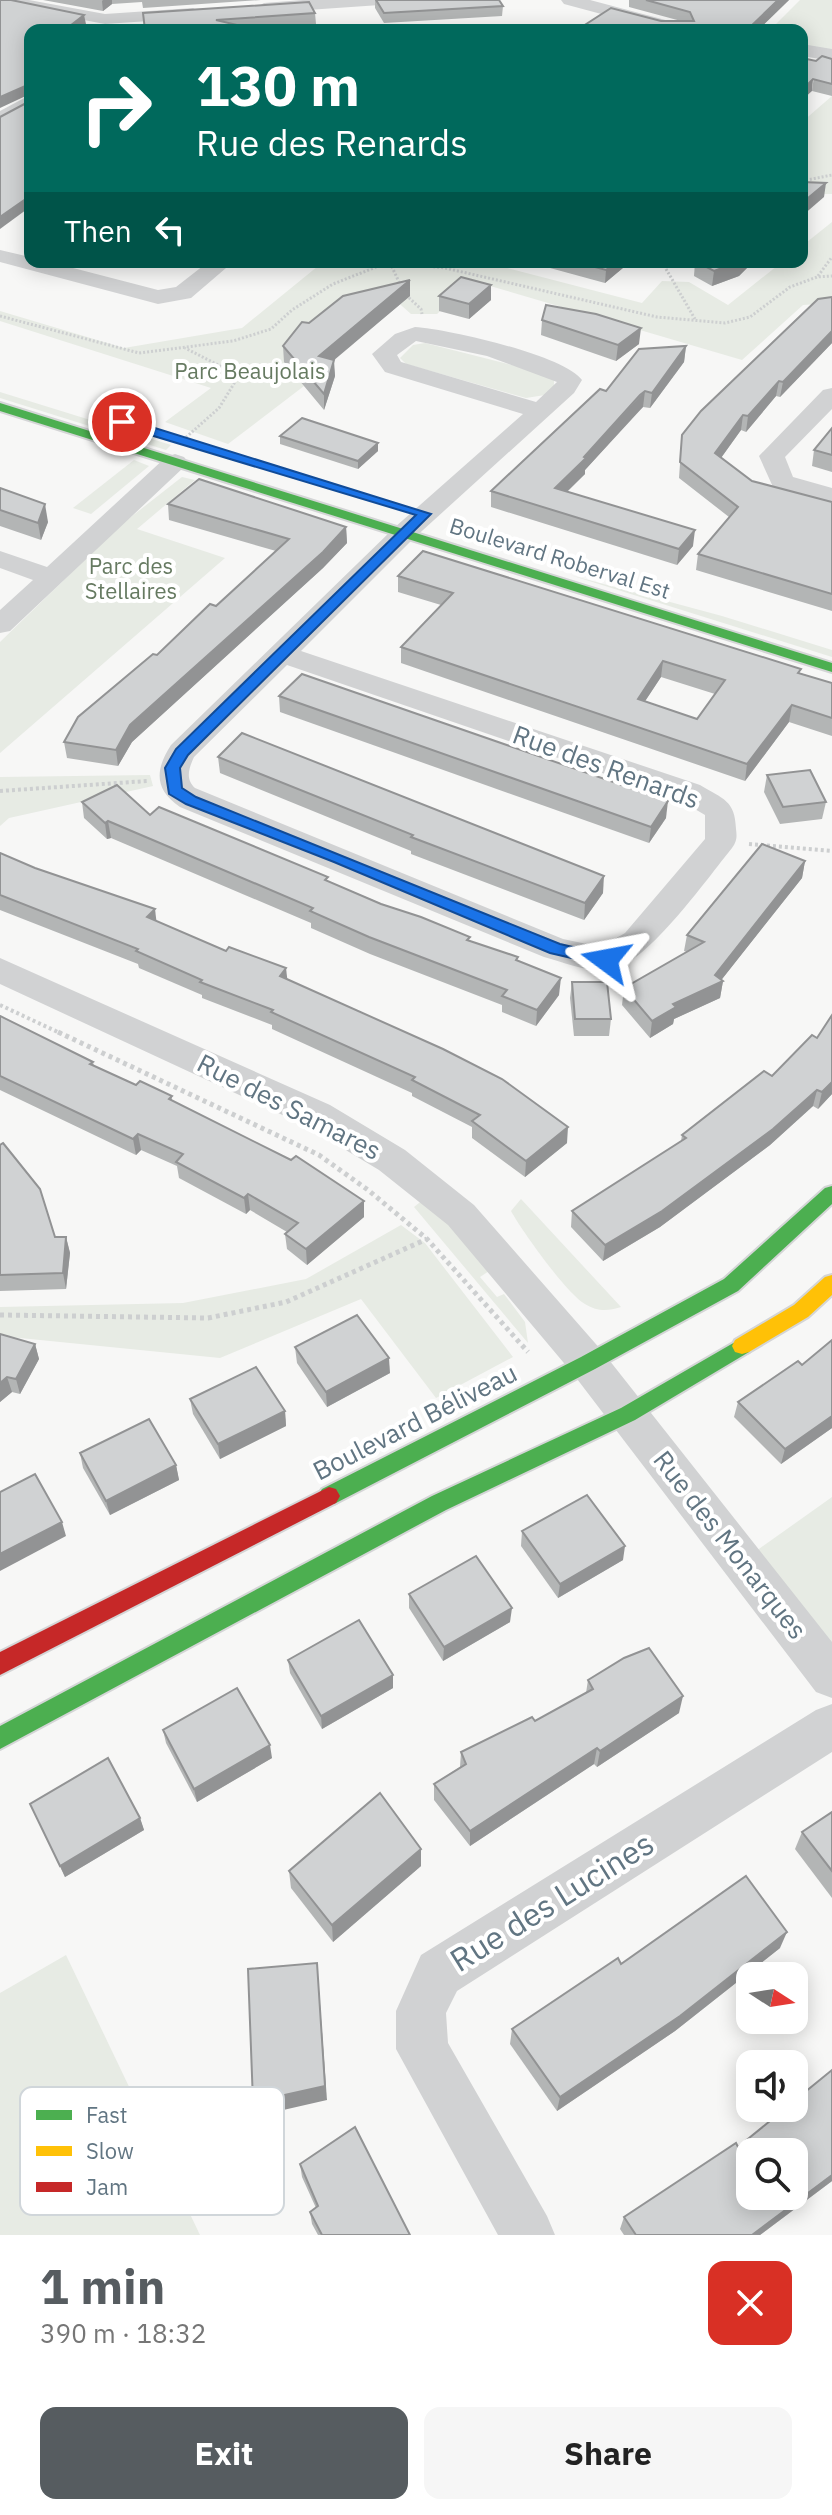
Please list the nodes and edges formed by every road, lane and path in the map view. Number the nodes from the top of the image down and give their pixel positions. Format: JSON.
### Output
{"nodes":[{"id":1,"x":4,"y":0,"type":"edge"},
{"id":2,"x":380,"y":0,"type":"edge"},
{"id":3,"x":570,"y":0,"type":"edge"},
{"id":4,"x":345,"y":1,"type":"edge"},
{"id":5,"x":240,"y":10,"type":"edge"},
{"id":6,"x":601,"y":10,"type":"junction"},
{"id":7,"x":210,"y":12,"type":"edge"},
{"id":8,"x":580,"y":23,"type":"dead end"},
{"id":9,"x":108,"y":24,"type":"edge"},
{"id":10,"x":658,"y":24,"type":"edge"},
{"id":11,"x":24,"y":95,"type":"edge"},
{"id":12,"x":0,"y":119,"type":"edge"},
{"id":13,"x":832,"y":175,"type":"edge"},
{"id":14,"x":808,"y":180,"type":"edge"},
{"id":15,"x":20,"y":243,"type":"dead end"},
{"id":16,"x":1,"y":257,"type":"edge"},
{"id":17,"x":832,"y":257,"type":"edge"},
{"id":18,"x":24,"y":263,"type":"edge"},
{"id":19,"x":44,"y":268,"type":"edge"},
{"id":20,"x":214,"y":268,"type":"edge"},
{"id":21,"x":374,"y":268,"type":"edge"},
{"id":22,"x":392,"y":268,"type":"edge"},
{"id":23,"x":445,"y":268,"type":"edge"},
{"id":24,"x":665,"y":268,"type":"edge"},
{"id":25,"x":832,"y":276,"type":"edge"},
{"id":26,"x":817,"y":277,"type":"junction"},
{"id":27,"x":0,"y":316,"type":"edge"},
{"id":28,"x":695,"y":320,"type":"junction"},
{"id":29,"x":425,"y":334,"type":"junction"},
{"id":30,"x":184,"y":348,"type":"junction"},
{"id":31,"x":832,"y":395,"type":"edge"},
{"id":32,"x":0,"y":407,"type":"edge"},
{"id":33,"x":539,"y":411,"type":"junction"},
{"id":34,"x":179,"y":452,"type":"junction"},
{"id":35,"x":832,"y":496,"type":"edge"},
{"id":36,"x":419,"y":519,"type":"junction"},
{"id":37,"x":0,"y":559,"type":"edge"},
{"id":38,"x":51,"y":577,"type":"junction"},
{"id":39,"x":0,"y":625,"type":"edge"},
{"id":40,"x":282,"y":654,"type":"junction"},
{"id":41,"x":832,"y":668,"type":"edge"},
{"id":42,"x":171,"y":779,"type":"junction"},
{"id":43,"x":0,"y":791,"type":"edge"},
{"id":44,"x":721,"y":841,"type":"junction"},
{"id":45,"x":832,"y":851,"type":"edge"},
{"id":46,"x":0,"y":970,"type":"edge"},
{"id":47,"x":0,"y":1005,"type":"edge"},
{"id":48,"x":832,"y":1193,"type":"edge"},
{"id":49,"x":427,"y":1239,"type":"junction"},
{"id":50,"x":832,"y":1283,"type":"edge"},
{"id":51,"x":0,"y":1315,"type":"edge"},
{"id":52,"x":588,"y":1363,"type":"junction"},
{"id":53,"x":628,"y":1414,"type":"junction"},
{"id":54,"x":0,"y":1664,"type":"edge"},
{"id":55,"x":832,"y":1677,"type":"edge"},
{"id":56,"x":832,"y":1726,"type":"edge"},
{"id":57,"x":0,"y":1738,"type":"edge"},
{"id":58,"x":528,"y":2235,"type":"edge"}],
"edges":[{"from":1,"to":9,"type":"street"},
{"from":2,"to":4,"type":"street"},
{"from":3,"to":6,"type":"street"},
{"from":4,"to":5,"type":"street"},
{"from":6,"to":8,"type":"street"},
{"from":6,"to":10,"type":"street"},
{"from":7,"to":9,"type":"street"},
{"from":11,"to":12,"type":"street"},
{"from":13,"to":14,"type":"path"},
{"from":15,"to":16,"type":"street"},
{"from":16,"to":18,"type":"street"},
{"from":17,"to":26,"type":"path"},
{"from":19,"to":20,"type":"street"},
{"from":21,"to":30,"type":"path"},
{"from":22,"to":29,"type":"path"},
{"from":23,"to":28,"type":"path"},
{"from":24,"to":28,"type":"path"},
{"from":25,"to":26,"type":"path"},
{"from":26,"to":28,"type":"path"},
{"from":27,"to":30,"type":"path"},
{"from":29,"to":33,"type":"street"},
{"from":29,"to":33,"type":"street"},
{"from":30,"to":34,"type":"path"},
{"from":31,"to":35,"type":"street"},
{"from":32,"to":34,"type":"street","name":"Boulevard Roberval Est"},
{"from":33,"to":36,"type":"street"},
{"from":34,"to":36,"type":"street","name":"Boulevard Roberval Est"},
{"from":34,"to":38,"type":"street"},
{"from":36,"to":40,"type":"street"},
{"from":36,"to":41,"type":"street","name":"Boulevard Roberval Est"},
{"from":37,"to":38,"type":"street"},
{"from":38,"to":39,"type":"street"},
{"from":40,"to":42,"type":"street"},
{"from":40,"to":44,"type":"street","name":"Rue des Renards"},
{"from":42,"to":43,"type":"path"},
{"from":42,"to":44,"type":"street","name":"Rue des Renards"},
{"from":44,"to":45,"type":"path"},
{"from":46,"to":52,"type":"street","name":"Rue des Samares"},
{"from":47,"to":49,"type":"path"},
{"from":48,"to":52,"type":"street","name":"Boulevard Béliveau"},
{"from":49,"to":51,"type":"path"},
{"from":49,"to":52,"type":"path"},
{"from":50,"to":53,"type":"street"},
{"from":52,"to":53,"type":"street","name":"Rue des Samares"},
{"from":52,"to":54,"type":"street","name":"Boulevard Béliveau"},
{"from":53,"to":55,"type":"street","name":"Rue des Monarques"},
{"from":53,"to":57,"type":"street"},
{"from":56,"to":58,"type":"street","name":"Rue des Lucines"}]}
